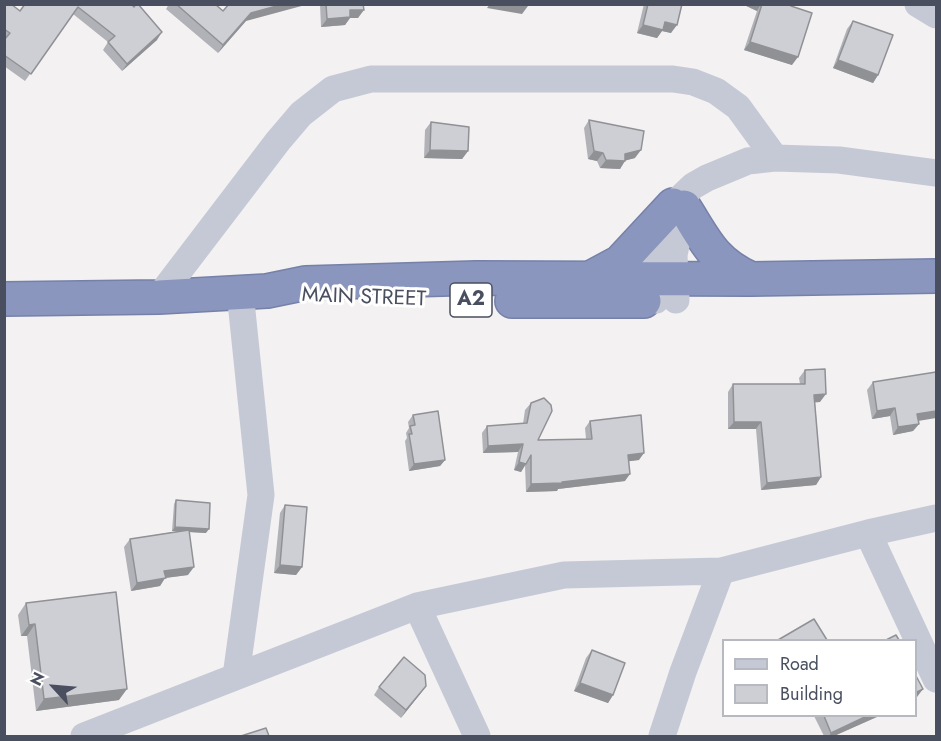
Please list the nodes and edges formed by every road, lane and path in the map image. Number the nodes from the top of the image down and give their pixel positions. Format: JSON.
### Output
{"nodes":[{"id":1,"x":775,"y":158,"type":"junction"},
{"id":2,"x":936,"y":173,"type":"edge"},
{"id":3,"x":683,"y":199,"type":"junction"},
{"id":4,"x":936,"y":276,"type":"edge"},
{"id":5,"x":592,"y":277,"type":"junction"},
{"id":6,"x":751,"y":279,"type":"junction"},
{"id":7,"x":666,"y":289,"type":"junction"},
{"id":8,"x":254,"y":292,"type":"junction"},
{"id":9,"x":936,"y":296,"type":"edge"},
{"id":10,"x":159,"y":297,"type":"junction"},
{"id":11,"x":4,"y":300,"type":"edge"},
{"id":12,"x":936,"y":518,"type":"edge"},
{"id":13,"x":868,"y":533,"type":"junction"},
{"id":14,"x":721,"y":571,"type":"junction"},
{"id":15,"x":417,"y":606,"type":"junction"},
{"id":16,"x":236,"y":676,"type":"junction"},
{"id":17,"x":936,"y":679,"type":"edge"},
{"id":18,"x":84,"y":736,"type":"edge"},
{"id":19,"x":477,"y":736,"type":"edge"},
{"id":20,"x":662,"y":736,"type":"edge"}],
"edges":[{"from":1,"to":2,"type":"street"},
{"from":1,"to":3,"type":"street"},
{"from":1,"to":10,"type":"street"},
{"from":3,"to":5,"type":"highway"},
{"from":3,"to":6,"type":"highway"},
{"from":3,"to":7,"type":"street"},
{"from":4,"to":6,"type":"highway","number":"A2"},
{"from":5,"to":7,"type":"highway","name":"MAIN STREET","number":"A2"},
{"from":5,"to":8,"type":"highway","name":"MAIN STREET","number":"A2"},
{"from":6,"to":7,"type":"highway","number":"A2"},
{"from":7,"to":8,"type":"highway","name":"MAIN STREET","number":"A2"},
{"from":7,"to":9,"type":"highway","number":"A2"},
{"from":8,"to":10,"type":"highway","name":"MAIN STREET","number":"A2"},
{"from":8,"to":16,"type":"street"},
{"from":10,"to":11,"type":"highway","name":"MAIN STREET","number":"A2"},
{"from":12,"to":13,"type":"street"},
{"from":13,"to":14,"type":"street"},
{"from":13,"to":17,"type":"street"},
{"from":14,"to":15,"type":"street"},
{"from":14,"to":20,"type":"street"},
{"from":15,"to":16,"type":"street"},
{"from":15,"to":19,"type":"street"},
{"from":16,"to":18,"type":"street"}]}
